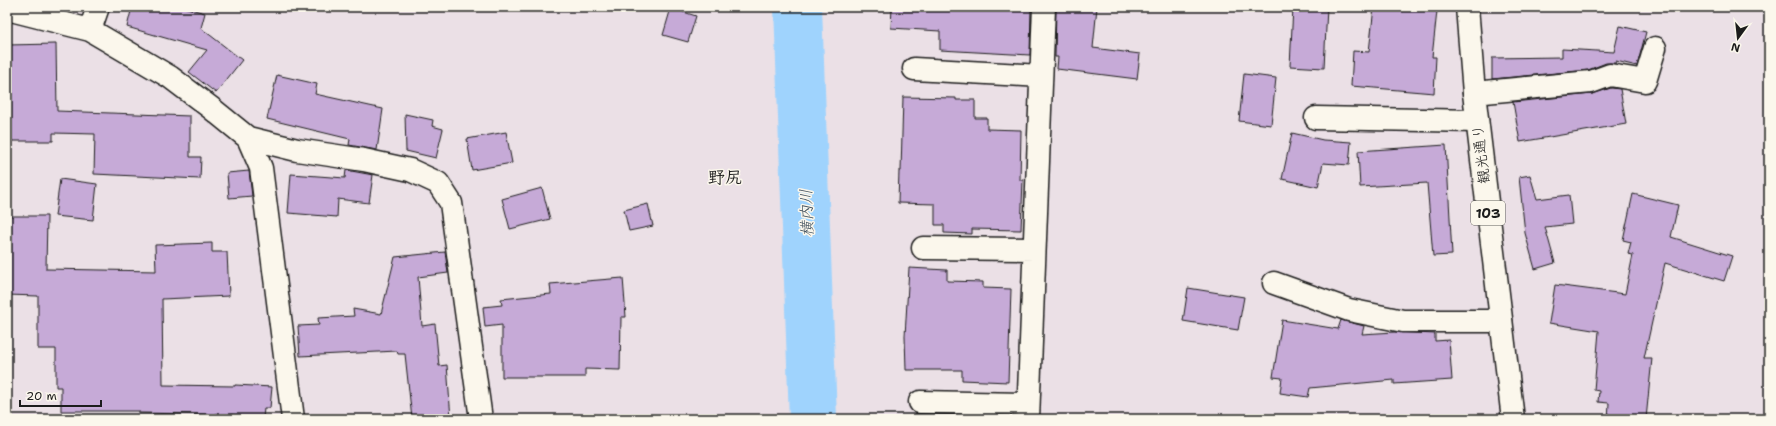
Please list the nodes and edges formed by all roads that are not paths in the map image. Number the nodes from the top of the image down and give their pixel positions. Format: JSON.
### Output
{"nodes":[{"id":1,"x":98,"y":7,"type":"edge"},
{"id":2,"x":1044,"y":7,"type":"edge"},
{"id":3,"x":1467,"y":7,"type":"edge"},
{"id":4,"x":7,"y":9,"type":"edge"},
{"id":5,"x":90,"y":30,"type":"junction"},
{"id":6,"x":1655,"y":48,"type":"dead end"},
{"id":7,"x":914,"y":70,"type":"dead end"},
{"id":8,"x":1041,"y":76,"type":"junction"},
{"id":9,"x":1474,"y":93,"type":"junction"},
{"id":10,"x":1316,"y":118,"type":"dead end"},
{"id":11,"x":1477,"y":121,"type":"junction"},
{"id":12,"x":248,"y":138,"type":"junction"},
{"id":13,"x":923,"y":248,"type":"dead end"},
{"id":14,"x":1034,"y":249,"type":"junction"},
{"id":15,"x":1274,"y":283,"type":"dead end"},
{"id":16,"x":1501,"y":321,"type":"junction"},
{"id":17,"x":920,"y":402,"type":"dead end"},
{"id":18,"x":1028,"y":411,"type":"edge"},
{"id":19,"x":293,"y":419,"type":"edge"},
{"id":20,"x":481,"y":419,"type":"edge"},
{"id":21,"x":1513,"y":419,"type":"edge"}],
"edges":[{"from":1,"to":5,"type":"main road"},
{"from":2,"to":8,"type":"main road"},
{"from":3,"to":9,"type":"main road","name":"観光通り","number":"103"},
{"from":4,"to":5,"type":"main road"},
{"from":5,"to":12,"type":"main road"},
{"from":6,"to":9,"type":"main road"},
{"from":7,"to":8,"type":"main road"},
{"from":8,"to":14,"type":"main road"},
{"from":9,"to":11,"type":"main road","name":"観光通り","number":"103"},
{"from":10,"to":11,"type":"main road"},
{"from":11,"to":16,"type":"main road","name":"観光通り","number":"103"},
{"from":12,"to":19,"type":"main road"},
{"from":12,"to":20,"type":"main road"},
{"from":13,"to":14,"type":"main road"},
{"from":14,"to":18,"type":"main road"},
{"from":15,"to":16,"type":"main road"},
{"from":16,"to":21,"type":"main road","name":"観光通り","number":"103"},
{"from":17,"to":18,"type":"main road"}]}
